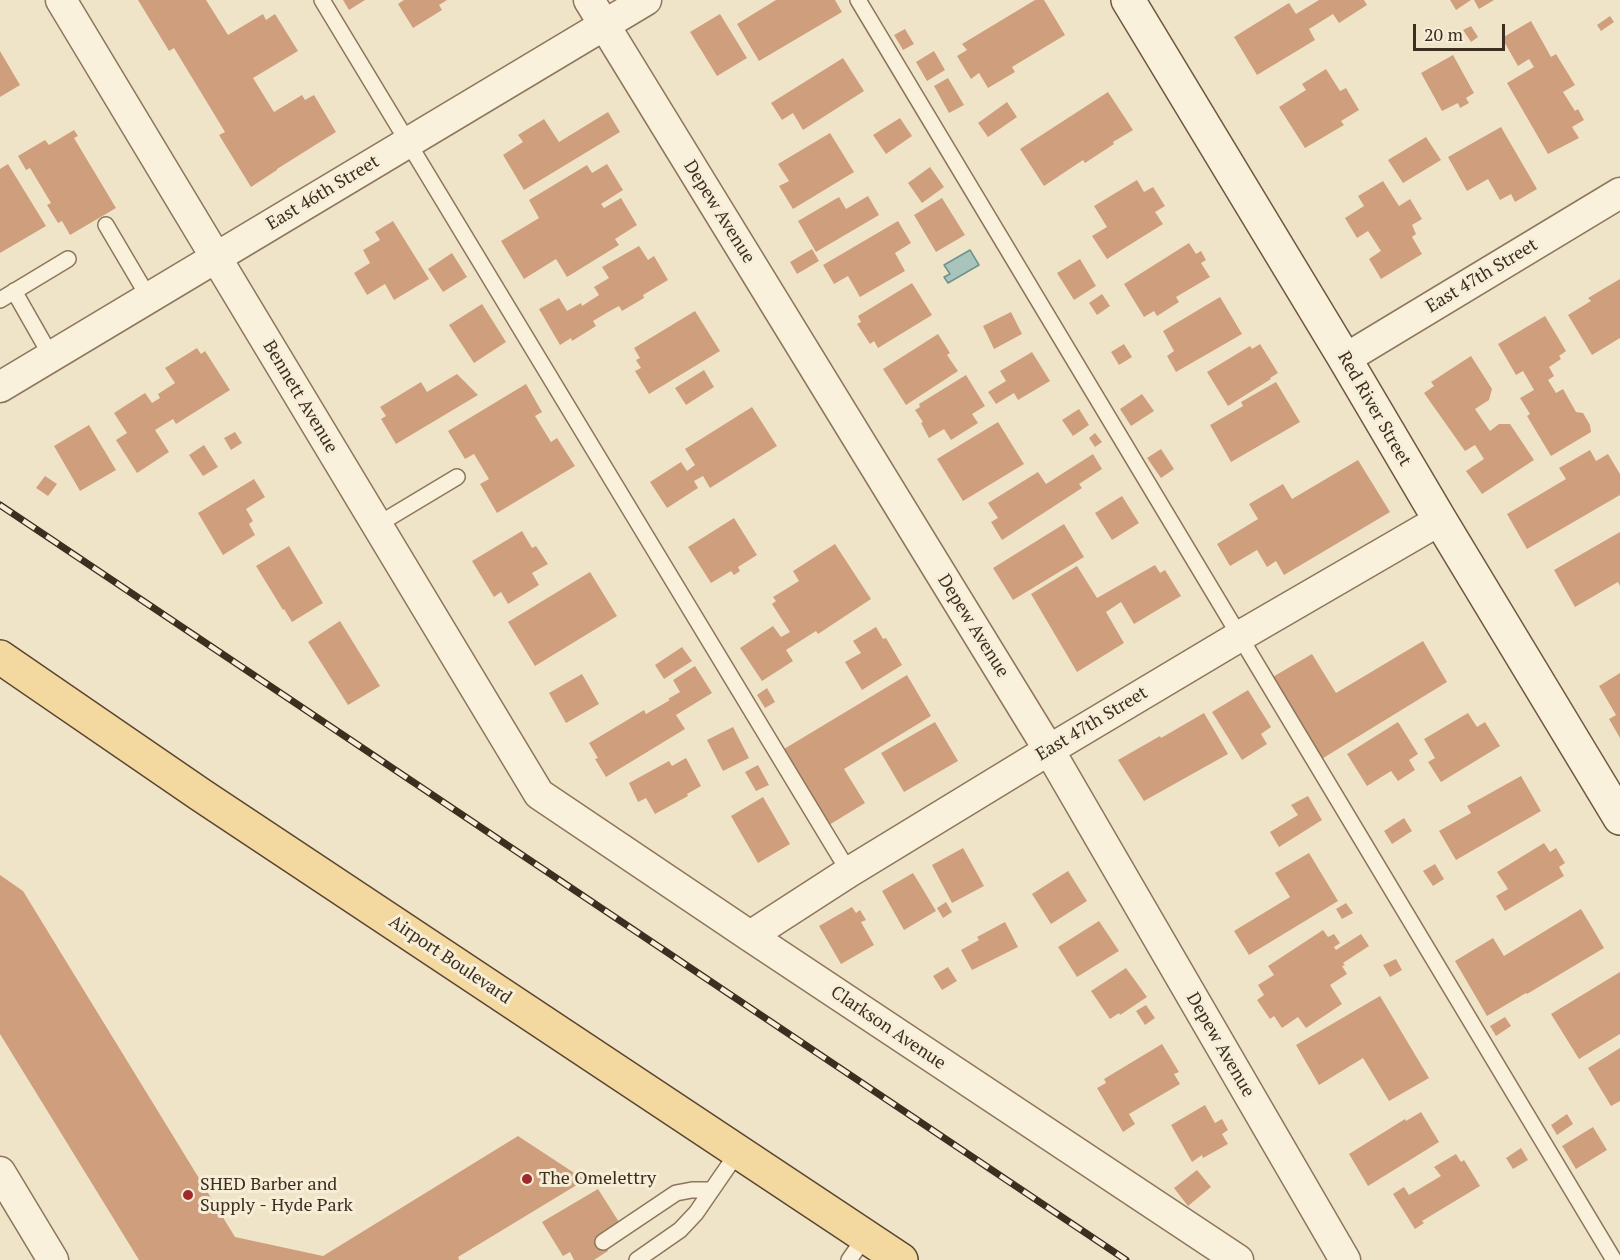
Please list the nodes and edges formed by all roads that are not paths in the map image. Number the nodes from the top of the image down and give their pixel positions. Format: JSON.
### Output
{"nodes":[{"id":1,"x":61,"y":0,"type":"edge"},
{"id":2,"x":322,"y":0,"type":"edge"},
{"id":3,"x":646,"y":0,"type":"edge"},
{"id":4,"x":858,"y":0,"type":"edge"},
{"id":5,"x":1128,"y":0,"type":"edge"},
{"id":6,"x":596,"y":13,"type":"edge"},
{"id":7,"x":408,"y":143,"type":"junction"},
{"id":8,"x":1620,"y":193,"type":"edge"},
{"id":9,"x":106,"y":225,"type":"dead end"},
{"id":10,"x":216,"y":257,"type":"junction"},
{"id":11,"x":68,"y":259,"type":"dead end"},
{"id":12,"x":14,"y":291,"type":"junction"},
{"id":13,"x":149,"y":298,"type":"junction"},
{"id":14,"x":0,"y":300,"type":"edge"},
{"id":15,"x":51,"y":356,"type":"junction"},
{"id":16,"x":1345,"y":359,"type":"junction"},
{"id":17,"x":0,"y":387,"type":"edge"},
{"id":18,"x":457,"y":477,"type":"dead end"},
{"id":19,"x":1440,"y":520,"type":"junction"},
{"id":20,"x":376,"y":525,"type":"junction"},
{"id":21,"x":1240,"y":636,"type":"junction"},
{"id":22,"x":0,"y":657,"type":"edge"},
{"id":23,"x":1049,"y":750,"type":"junction"},
{"id":24,"x":539,"y":794,"type":"joint"},
{"id":25,"x":1620,"y":818,"type":"edge"},
{"id":26,"x":849,"y":872,"type":"junction"},
{"id":27,"x":750,"y":936,"type":"junction"},
{"id":28,"x":738,"y":1152,"type":"junction"},
{"id":29,"x":0,"y":1172,"type":"edge"},
{"id":30,"x":712,"y":1190,"type":"junction"},
{"id":31,"x":603,"y":1242,"type":"dead end"},
{"id":32,"x":857,"y":1248,"type":"edge"},
{"id":33,"x":53,"y":1260,"type":"edge"},
{"id":34,"x":637,"y":1260,"type":"edge"},
{"id":35,"x":901,"y":1260,"type":"edge"},
{"id":36,"x":1238,"y":1260,"type":"edge"},
{"id":37,"x":1345,"y":1260,"type":"edge"},
{"id":38,"x":1614,"y":1260,"type":"edge"}],
"edges":[{"from":1,"to":10,"type":"street","name":"Bennett Avenue"},
{"from":2,"to":7,"type":"lane"},
{"from":3,"to":6,"type":"street","name":"East 46th Street"},
{"from":4,"to":21,"type":"lane"},
{"from":5,"to":16,"type":"street","name":"Red River Street"},
{"from":6,"to":7,"type":"street","name":"East 46th Street"},
{"from":6,"to":23,"type":"street","name":"Depew Avenue"},
{"from":7,"to":10,"type":"street","name":"East 46th Street"},
{"from":7,"to":26,"type":"lane"},
{"from":8,"to":16,"type":"street","name":"East 47th Street"},
{"from":9,"to":13,"type":"lane"},
{"from":10,"to":13,"type":"street","name":"East 46th Street"},
{"from":10,"to":20,"type":"street","name":"Bennett Avenue"},
{"from":11,"to":12,"type":"lane"},
{"from":12,"to":14,"type":"lane"},
{"from":12,"to":15,"type":"lane"},
{"from":13,"to":15,"type":"street","name":"East 46th Street"},
{"from":15,"to":17,"type":"street","name":"East 46th Street"},
{"from":16,"to":19,"type":"street","name":"Red River Street"},
{"from":18,"to":20,"type":"lane"},
{"from":19,"to":21,"type":"street","name":"East 47th Street"},
{"from":19,"to":25,"type":"street","name":"Red River Street"},
{"from":20,"to":24,"type":"street","name":"Bennett Avenue"},
{"from":21,"to":23,"type":"street","name":"East 47th Street"},
{"from":21,"to":38,"type":"lane"},
{"from":22,"to":28,"type":"main road","name":"Airport Boulevard"},
{"from":23,"to":26,"type":"street","name":"East 47th Street"},
{"from":23,"to":37,"type":"street","name":"Depew Avenue"},
{"from":24,"to":27,"type":"street","name":"Clarkson Avenue"},
{"from":26,"to":27,"type":"street","name":"East 47th Street"},
{"from":27,"to":36,"type":"street","name":"Clarkson Avenue"},
{"from":28,"to":30,"type":"lane"},
{"from":28,"to":32,"type":"main road","name":"Airport Boulevard"},
{"from":29,"to":33,"type":"street"},
{"from":30,"to":31,"type":"lane"},
{"from":30,"to":34,"type":"lane"},
{"from":32,"to":35,"type":"main road","name":"Airport Boulevard"}]}
